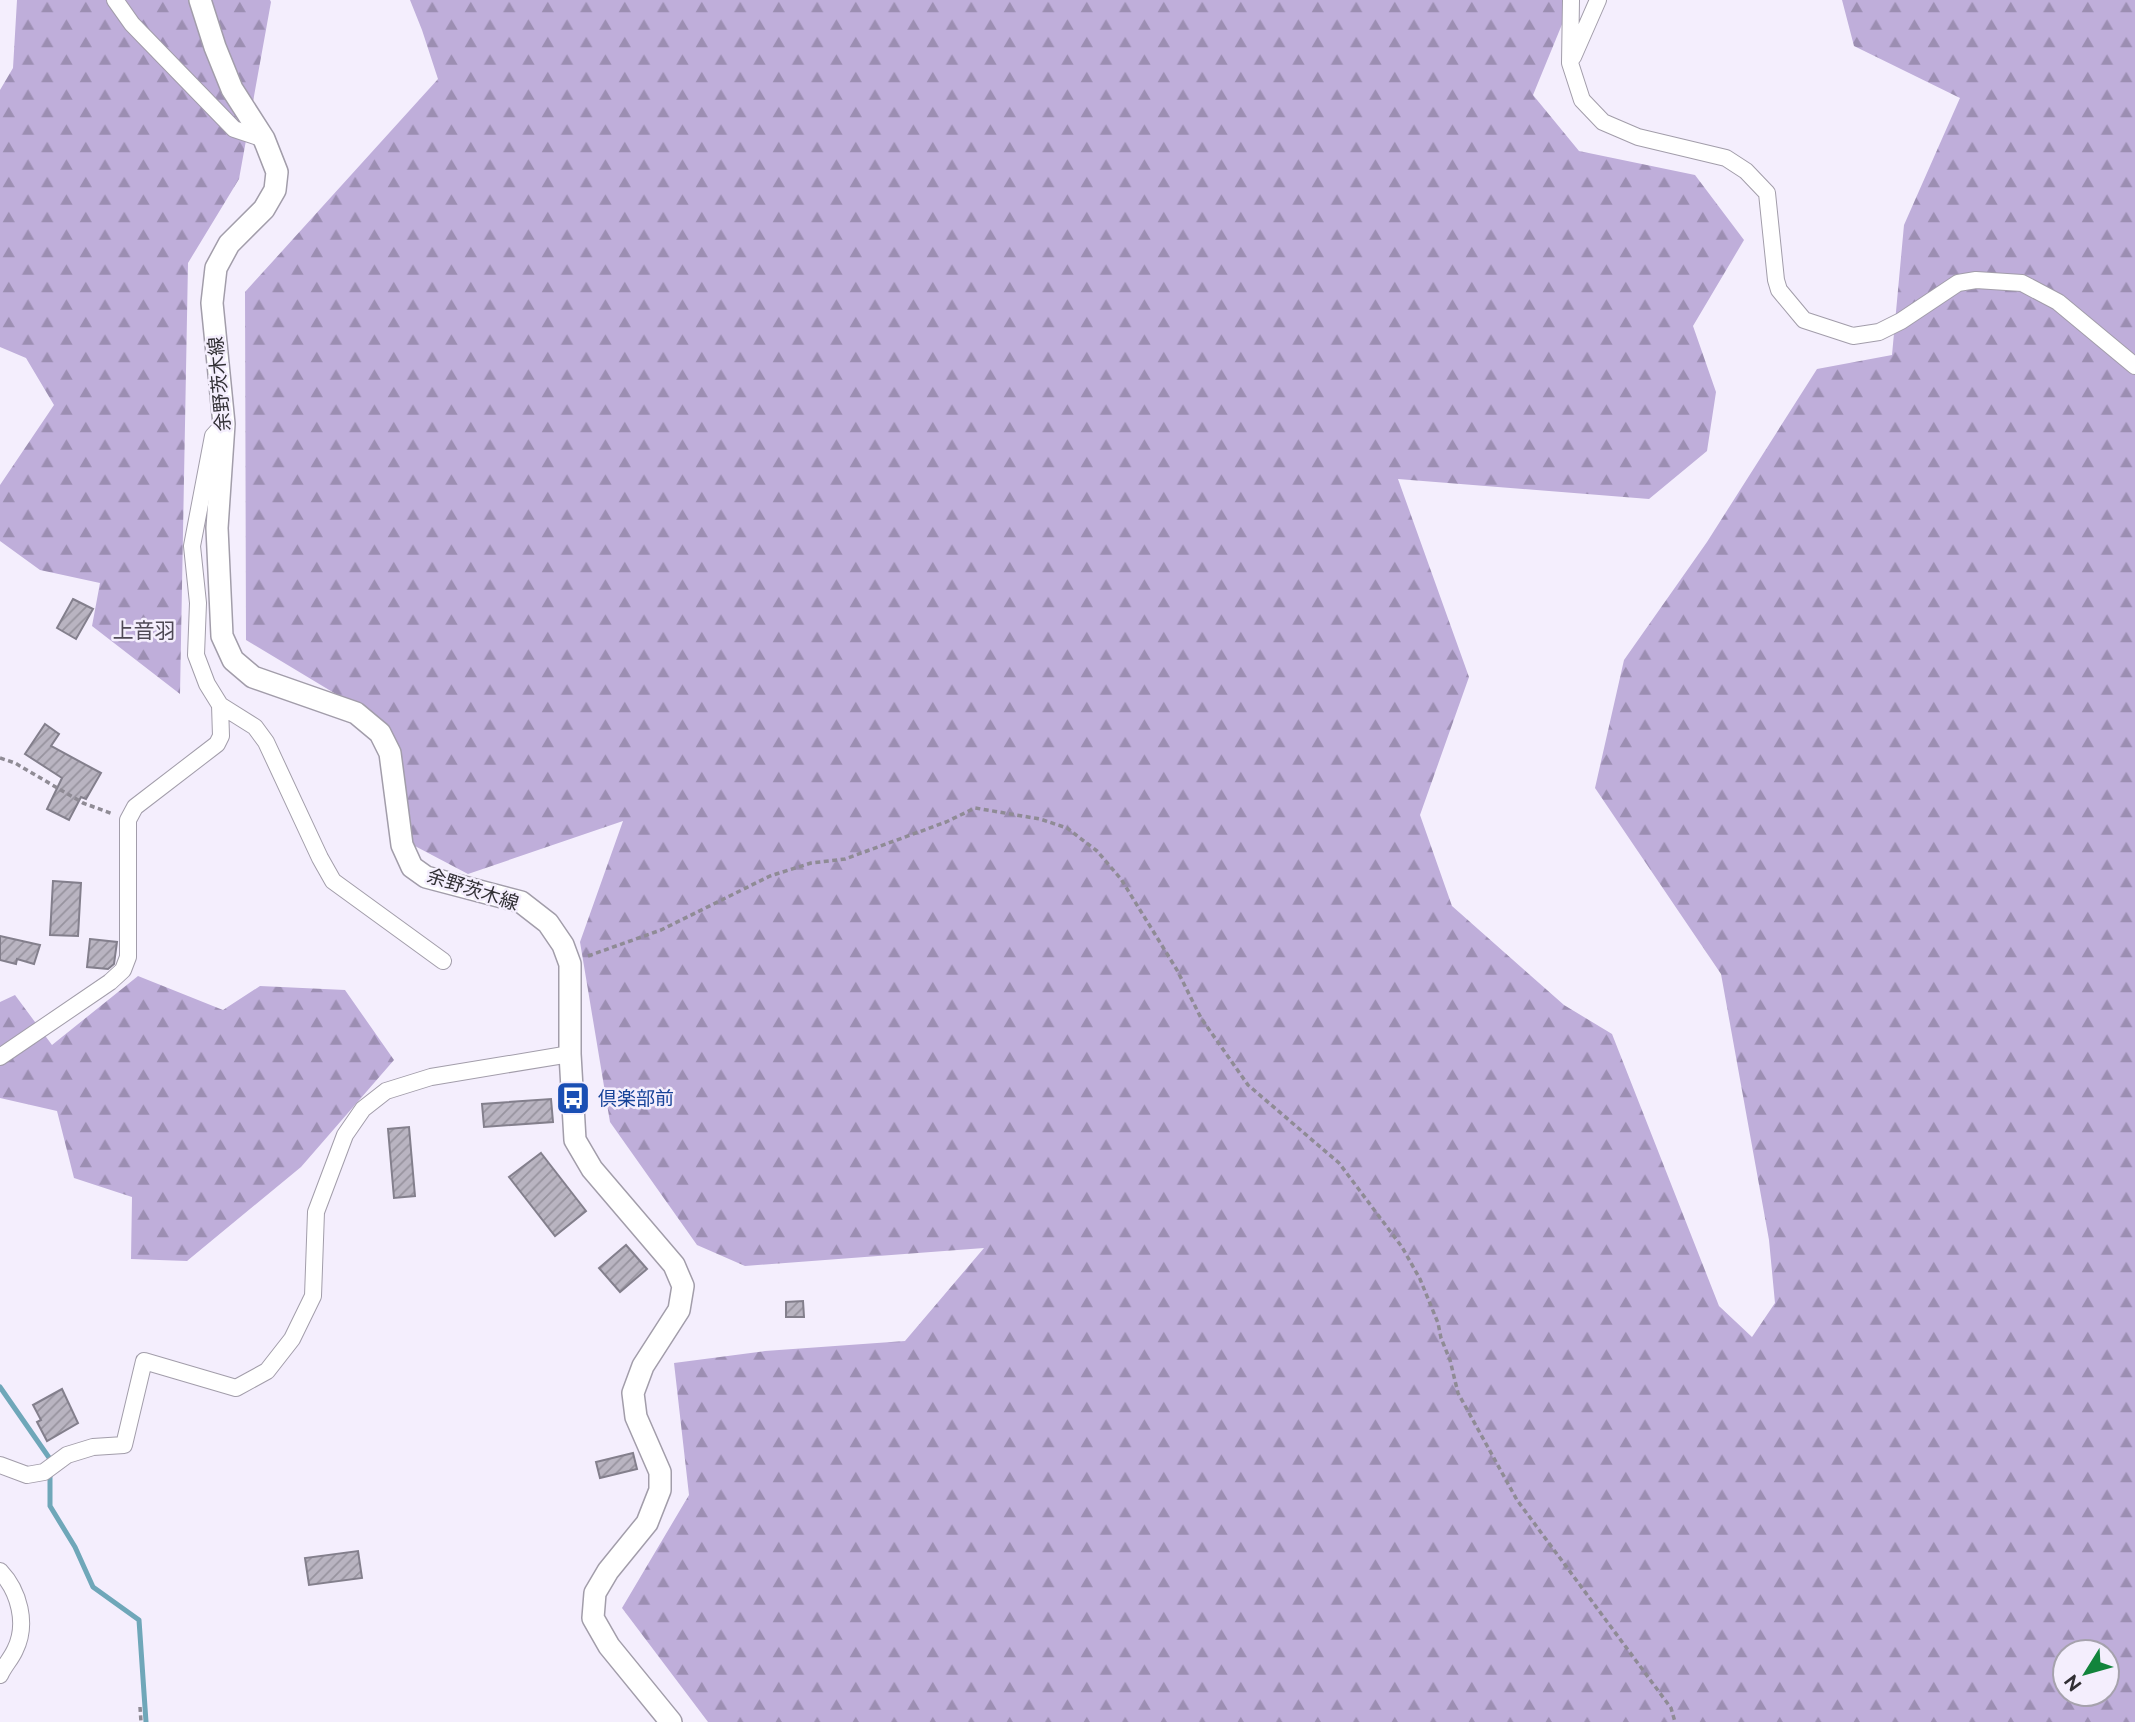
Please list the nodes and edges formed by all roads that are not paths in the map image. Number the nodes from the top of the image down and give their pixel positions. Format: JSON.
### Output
{"nodes":[{"id":1,"x":115,"y":0,"type":"edge"},
{"id":2,"x":200,"y":0,"type":"edge"},
{"id":3,"x":1571,"y":0,"type":"edge"},
{"id":4,"x":1598,"y":0,"type":"edge"},
{"id":5,"x":1570,"y":63,"type":"junction"},
{"id":6,"x":264,"y":139,"type":"junction"},
{"id":7,"x":2135,"y":366,"type":"edge"},
{"id":8,"x":224,"y":424,"type":"junction"},
{"id":9,"x":220,"y":705,"type":"junction"},
{"id":10,"x":443,"y":961,"type":"dead end"},
{"id":11,"x":570,"y":1054,"type":"junction"},
{"id":12,"x":0,"y":1057,"type":"edge"},
{"id":13,"x":0,"y":1465,"type":"edge"},
{"id":14,"x":0,"y":1571,"type":"edge"},
{"id":15,"x":0,"y":1675,"type":"edge"},
{"id":16,"x":671,"y":1722,"type":"edge"}],
"edges":[{"from":1,"to":6,"type":"street"},
{"from":2,"to":6,"type":"main road","name":"余野茨木線"},
{"from":3,"to":5,"type":"street"},
{"from":4,"to":5,"type":"street"},
{"from":5,"to":7,"type":"street"},
{"from":6,"to":8,"type":"main road","name":"余野茨木線"},
{"from":8,"to":9,"type":"street"},
{"from":8,"to":11,"type":"main road","name":"余野茨木線"},
{"from":9,"to":10,"type":"street"},
{"from":9,"to":12,"type":"street"},
{"from":11,"to":13,"type":"street"},
{"from":11,"to":16,"type":"main road","name":"余野茨木線"},
{"from":14,"to":15,"type":"street"}]}
